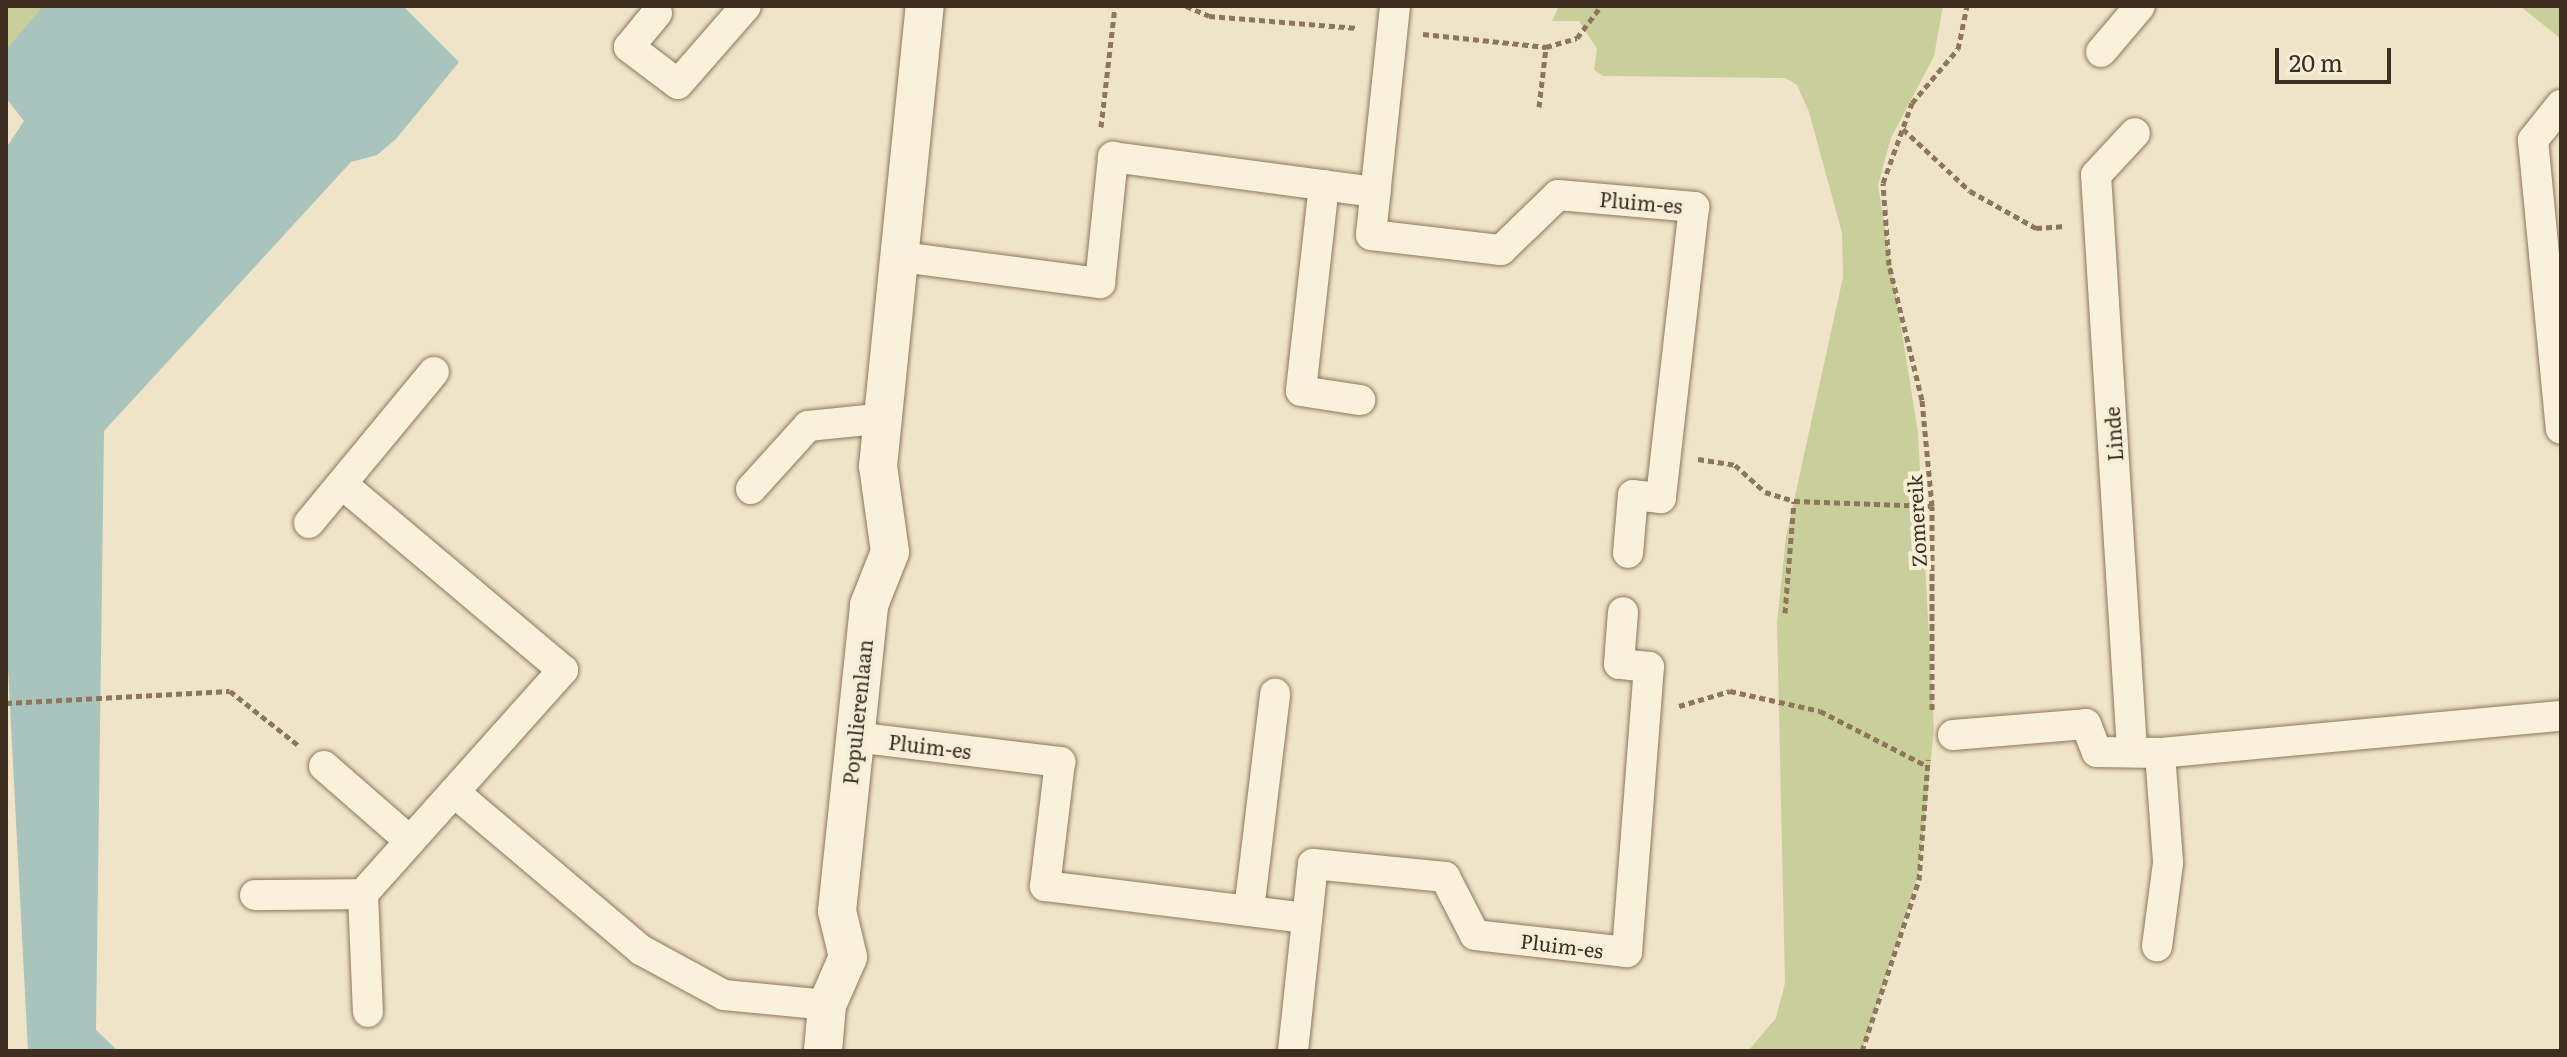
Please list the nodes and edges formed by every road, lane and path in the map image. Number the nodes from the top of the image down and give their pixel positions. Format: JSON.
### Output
{"nodes":[{"id":1,"x":746,"y":6,"type":"edge"},
{"id":2,"x":924,"y":6,"type":"edge"},
{"id":3,"x":1115,"y":6,"type":"edge"},
{"id":4,"x":1186,"y":6,"type":"edge"},
{"id":5,"x":1395,"y":6,"type":"edge"},
{"id":6,"x":1601,"y":6,"type":"edge"},
{"id":7,"x":1967,"y":6,"type":"edge"},
{"id":8,"x":2140,"y":6,"type":"edge"},
{"id":9,"x":657,"y":13,"type":"dead end"},
{"id":10,"x":1209,"y":16,"type":"dead end"},
{"id":11,"x":1536,"y":45,"type":"dead end"},
{"id":12,"x":1546,"y":47,"type":"junction"},
{"id":13,"x":2101,"y":52,"type":"dead end"},
{"id":14,"x":2561,"y":105,"type":"edge"},
{"id":15,"x":1539,"y":107,"type":"dead end"},
{"id":16,"x":1903,"y":129,"type":"junction"},
{"id":17,"x":2135,"y":133,"type":"dead end"},
{"id":18,"x":1113,"y":157,"type":"junction"},
{"id":19,"x":1324,"y":185,"type":"junction"},
{"id":20,"x":1376,"y":192,"type":"junction"},
{"id":21,"x":2099,"y":224,"type":"junction"},
{"id":22,"x":902,"y":257,"type":"junction"},
{"id":23,"x":434,"y":372,"type":"dead end"},
{"id":24,"x":1360,"y":400,"type":"dead end"},
{"id":25,"x":887,"y":418,"type":"junction"},
{"id":26,"x":2561,"y":429,"type":"edge"},
{"id":27,"x":1666,"y":455,"type":"junction"},
{"id":28,"x":342,"y":484,"type":"junction"},
{"id":29,"x":751,"y":489,"type":"dead end"},
{"id":30,"x":1794,"y":501,"type":"junction"},
{"id":31,"x":1932,"y":506,"type":"junction"},
{"id":32,"x":309,"y":523,"type":"dead end"},
{"id":33,"x":1628,"y":553,"type":"dead end"},
{"id":34,"x":1623,"y":612,"type":"dead end"},
{"id":35,"x":1785,"y":613,"type":"dead end"},
{"id":36,"x":1275,"y":694,"type":"dead end"},
{"id":37,"x":6,"y":703,"type":"edge"},
{"id":38,"x":1646,"y":704,"type":"junction"},
{"id":39,"x":2561,"y":716,"type":"edge"},
{"id":40,"x":1938,"y":736,"type":"junction"},
{"id":41,"x":854,"y":737,"type":"junction"},
{"id":42,"x":2146,"y":752,"type":"junction"},
{"id":43,"x":324,"y":766,"type":"joint"},
{"id":44,"x":1927,"y":766,"type":"junction"},
{"id":45,"x":454,"y":792,"type":"junction"},
{"id":46,"x":410,"y":841,"type":"junction"},
{"id":47,"x":363,"y":894,"type":"junction"},
{"id":48,"x":255,"y":895,"type":"dead end"},
{"id":49,"x":1249,"y":910,"type":"junction"},
{"id":50,"x":1307,"y":918,"type":"junction"},
{"id":51,"x":2157,"y":946,"type":"dead end"},
{"id":52,"x":827,"y":1005,"type":"junction"},
{"id":53,"x":368,"y":1012,"type":"dead end"},
{"id":54,"x":823,"y":1051,"type":"edge"},
{"id":55,"x":1293,"y":1051,"type":"edge"},
{"id":56,"x":1862,"y":1051,"type":"edge"}],
"edges":[{"from":1,"to":9,"type":"street"},
{"from":2,"to":22,"type":"street","name":"Populierenlaan"},
{"from":3,"to":18,"type":"path"},
{"from":4,"to":10,"type":"path"},
{"from":5,"to":20,"type":"street","name":"Pluim-es"},
{"from":6,"to":12,"type":"path"},
{"from":7,"to":16,"type":"path","name":"Zomereik"},
{"from":8,"to":13,"type":"street"},
{"from":11,"to":12,"type":"path"},
{"from":12,"to":15,"type":"path"},
{"from":14,"to":26,"type":"street"},
{"from":16,"to":21,"type":"path"},
{"from":16,"to":31,"type":"path","name":"Zomereik"},
{"from":17,"to":21,"type":"street","name":"Linde"},
{"from":18,"to":19,"type":"street"},
{"from":18,"to":22,"type":"street"},
{"from":19,"to":20,"type":"street"},
{"from":19,"to":24,"type":"street"},
{"from":20,"to":27,"type":"street","name":"Pluim-es"},
{"from":21,"to":42,"type":"street","name":"Linde"},
{"from":22,"to":25,"type":"street","name":"Populierenlaan"},
{"from":23,"to":28,"type":"street"},
{"from":25,"to":29,"type":"street"},
{"from":25,"to":41,"type":"street","name":"Populierenlaan"},
{"from":27,"to":30,"type":"path"},
{"from":27,"to":33,"type":"street","name":"Pluim-es"},
{"from":28,"to":32,"type":"street"},
{"from":28,"to":45,"type":"street"},
{"from":30,"to":31,"type":"path"},
{"from":30,"to":35,"type":"path"},
{"from":31,"to":40,"type":"path","name":"Zomereik"},
{"from":34,"to":38,"type":"street","name":"Pluim-es"},
{"from":36,"to":49,"type":"street"},
{"from":37,"to":43,"type":"path"},
{"from":38,"to":44,"type":"path"},
{"from":38,"to":50,"type":"street","name":"Pluim-es"},
{"from":39,"to":42,"type":"street"},
{"from":40,"to":42,"type":"street"},
{"from":40,"to":44,"type":"path","name":"Zomereik"},
{"from":41,"to":49,"type":"street","name":"Pluim-es"},
{"from":41,"to":52,"type":"street","name":"Populierenlaan"},
{"from":42,"to":51,"type":"street","name":"Linde"},
{"from":43,"to":46,"type":"street"},
{"from":44,"to":56,"type":"path","name":"Zomereik"},
{"from":45,"to":46,"type":"street"},
{"from":45,"to":52,"type":"street"},
{"from":46,"to":47,"type":"street"},
{"from":47,"to":48,"type":"street"},
{"from":47,"to":53,"type":"street"},
{"from":49,"to":50,"type":"street","name":"Pluim-es"},
{"from":50,"to":55,"type":"street","name":"Pluim-es"},
{"from":52,"to":54,"type":"street","name":"Populierenlaan"}]}
